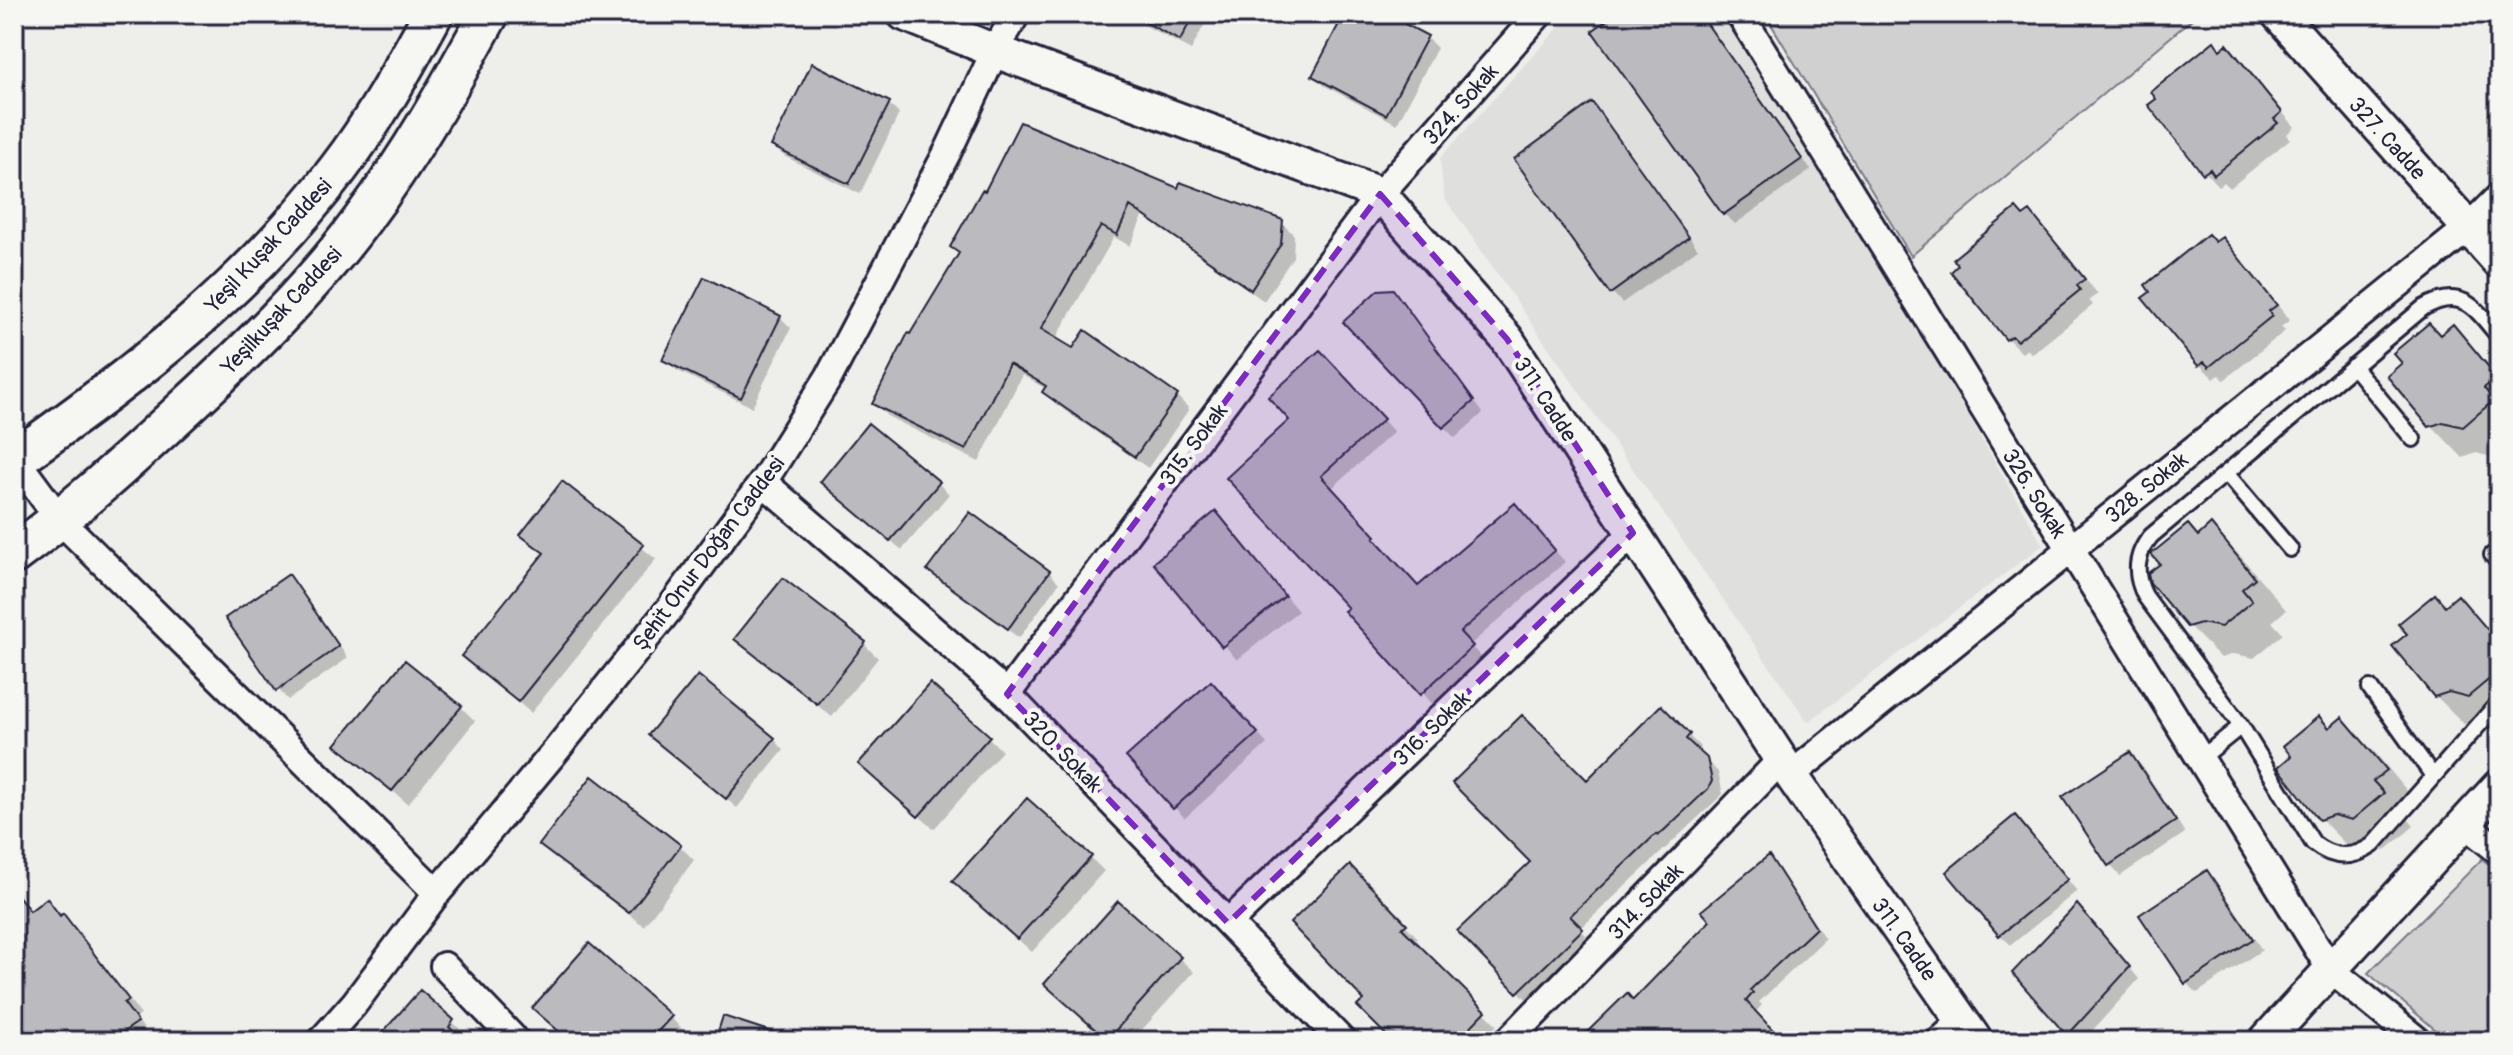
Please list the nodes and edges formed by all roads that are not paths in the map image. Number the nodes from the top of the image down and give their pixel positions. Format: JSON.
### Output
{"nodes":[{"id":1,"x":433,"y":14,"type":"edge"},
{"id":2,"x":489,"y":14,"type":"edge"},
{"id":3,"x":904,"y":14,"type":"edge"},
{"id":4,"x":1016,"y":14,"type":"edge"},
{"id":5,"x":1539,"y":14,"type":"edge"},
{"id":6,"x":1740,"y":14,"type":"edge"},
{"id":7,"x":2278,"y":14,"type":"edge"},
{"id":8,"x":995,"y":51,"type":"junction"},
{"id":9,"x":1380,"y":194,"type":"junction"},
{"id":10,"x":2499,"y":197,"type":"edge"},
{"id":11,"x":2468,"y":228,"type":"junction"},
{"id":12,"x":2499,"y":262,"type":"edge"},
{"id":13,"x":2499,"y":337,"type":"edge"},
{"id":14,"x":2353,"y":366,"type":"junction"},
{"id":15,"x":2413,"y":439,"type":"dead end"},
{"id":16,"x":14,"y":459,"type":"edge"},
{"id":17,"x":2226,"y":473,"type":"junction"},
{"id":18,"x":763,"y":482,"type":"junction"},
{"id":19,"x":60,"y":520,"type":"junction"},
{"id":20,"x":1633,"y":533,"type":"junction"},
{"id":21,"x":2069,"y":549,"type":"junction"},
{"id":22,"x":2290,"y":549,"type":"dead end"},
{"id":23,"x":14,"y":554,"type":"edge"},
{"id":24,"x":2370,"y":688,"type":"dead end"},
{"id":25,"x":1007,"y":694,"type":"junction"},
{"id":26,"x":2499,"y":702,"type":"edge"},
{"id":27,"x":2241,"y":726,"type":"junction"},
{"id":28,"x":2200,"y":759,"type":"junction"},
{"id":29,"x":1786,"y":767,"type":"junction"},
{"id":30,"x":2433,"y":776,"type":"junction"},
{"id":31,"x":2499,"y":786,"type":"edge"},
{"id":32,"x":2465,"y":824,"type":"junction"},
{"id":33,"x":2499,"y":851,"type":"edge"},
{"id":34,"x":437,"y":893,"type":"junction"},
{"id":35,"x":1228,"y":923,"type":"junction"},
{"id":36,"x":444,"y":966,"type":"dead end"},
{"id":37,"x":2331,"y":970,"type":"junction"},
{"id":38,"x":1960,"y":1034,"type":"edge"},
{"id":39,"x":321,"y":1041,"type":"edge"},
{"id":40,"x":516,"y":1041,"type":"edge"},
{"id":41,"x":1342,"y":1041,"type":"edge"},
{"id":42,"x":1508,"y":1041,"type":"edge"},
{"id":43,"x":2265,"y":1041,"type":"edge"},
{"id":44,"x":2418,"y":1041,"type":"edge"}],
"edges":[{"from":1,"to":16,"type":"main road","name":"Yeşil Kuşak Caddesi"},
{"from":2,"to":19,"type":"main road","name":"Yeşilkuşak Caddesi"},
{"from":3,"to":8,"type":"street","name":"311. Cadde"},
{"from":4,"to":8,"type":"street","name":"Şehit Onur Doğan Caddesi"},
{"from":5,"to":9,"type":"street","name":"324. Sokak"},
{"from":6,"to":21,"type":"street","name":"326. Sokak"},
{"from":7,"to":11,"type":"street","name":"327. Cadde"},
{"from":8,"to":9,"type":"street","name":"311. Cadde"},
{"from":8,"to":18,"type":"street","name":"Şehit Onur Doğan Caddesi"},
{"from":9,"to":20,"type":"street","name":"311. Cadde"},
{"from":9,"to":25,"type":"street","name":"315. Sokak"},
{"from":10,"to":11,"type":"street","name":"328. Sokak"},
{"from":11,"to":12,"type":"street","name":"327. Cadde"},
{"from":11,"to":21,"type":"street","name":"328. Sokak"},
{"from":13,"to":14,"type":"lane"},
{"from":14,"to":15,"type":"lane"},
{"from":14,"to":17,"type":"lane"},
{"from":16,"to":19,"type":"street"},
{"from":17,"to":22,"type":"lane"},
{"from":17,"to":27,"type":"lane"},
{"from":18,"to":25,"type":"street","name":"320. Sokak"},
{"from":18,"to":34,"type":"street","name":"Şehit Onur Doğan Caddesi"},
{"from":19,"to":23,"type":"main road","name":"Yeşilkuşak Caddesi"},
{"from":19,"to":34,"type":"street"},
{"from":20,"to":29,"type":"street","name":"311. Cadde"},
{"from":20,"to":35,"type":"street","name":"316. Sokak"},
{"from":21,"to":28,"type":"street","name":"326. Sokak"},
{"from":21,"to":29,"type":"street","name":"328. Sokak"},
{"from":24,"to":30,"type":"lane"},
{"from":25,"to":35,"type":"street","name":"320. Sokak"},
{"from":26,"to":30,"type":"lane"},
{"from":27,"to":28,"type":"lane"},
{"from":27,"to":30,"type":"lane"},
{"from":28,"to":37,"type":"street","name":"326. Sokak"},
{"from":29,"to":38,"type":"street","name":"311. Cadde"},
{"from":29,"to":42,"type":"street","name":"314. Sokak"},
{"from":31,"to":32,"type":"street"},
{"from":32,"to":33,"type":"street"},
{"from":32,"to":37,"type":"street"},
{"from":34,"to":39,"type":"street","name":"Şehit Onur Doğan Caddesi"},
{"from":35,"to":41,"type":"street","name":"320. Sokak"},
{"from":36,"to":40,"type":"street"},
{"from":37,"to":43,"type":"street"},
{"from":37,"to":44,"type":"street","name":"326. Sokak"}]}
